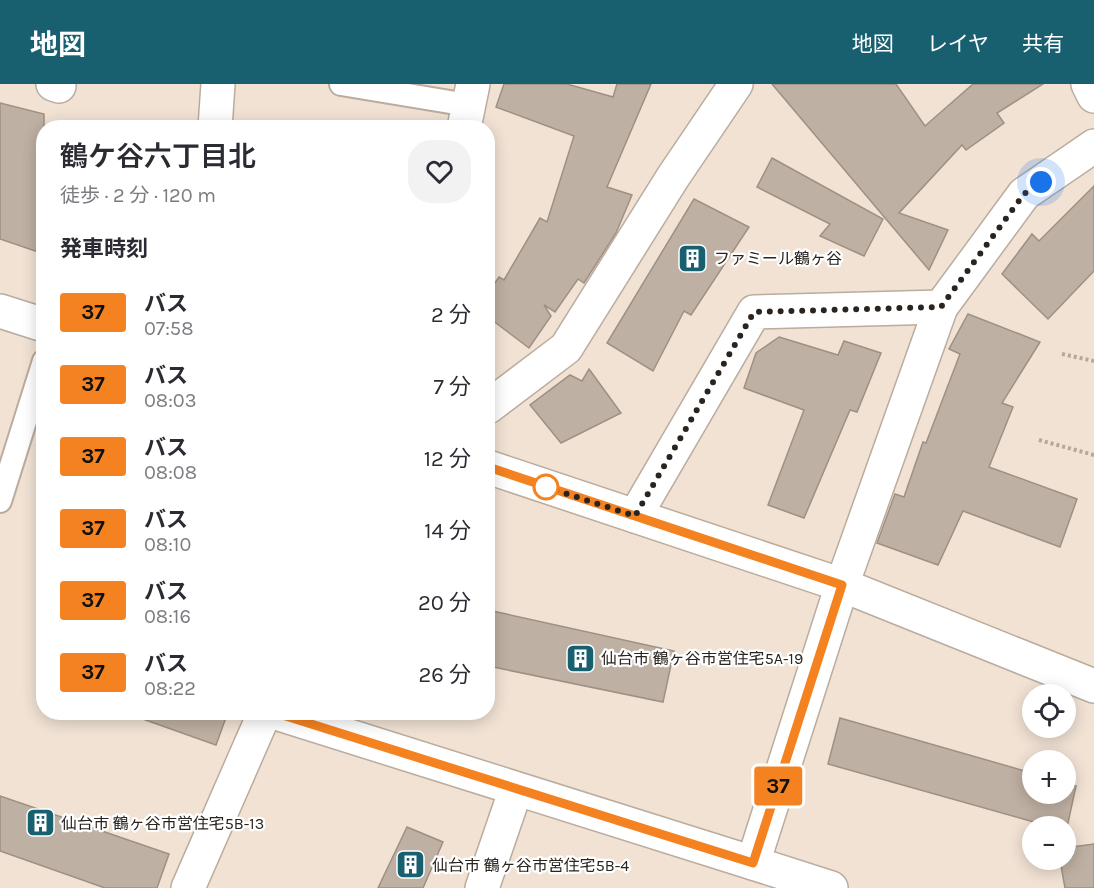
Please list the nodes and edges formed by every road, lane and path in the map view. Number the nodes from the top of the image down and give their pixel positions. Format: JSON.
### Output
{"nodes":[{"id":1,"x":53,"y":84,"type":"edge"},
{"id":2,"x":59,"y":84,"type":"edge"},
{"id":3,"x":218,"y":84,"type":"edge"},
{"id":4,"x":341,"y":84,"type":"edge"},
{"id":5,"x":736,"y":84,"type":"edge"},
{"id":6,"x":1088,"y":84,"type":"edge"},
{"id":7,"x":1094,"y":96,"type":"edge"},
{"id":8,"x":468,"y":106,"type":"edge"},
{"id":9,"x":216,"y":120,"type":"edge"},
{"id":10,"x":1094,"y":146,"type":"edge"},
{"id":11,"x":941,"y":307,"type":"junction"},
{"id":12,"x":0,"y":312,"type":"edge"},
{"id":13,"x":36,"y":323,"type":"edge"},
{"id":14,"x":1062,"y":354,"type":"dead end"},
{"id":15,"x":1094,"y":361,"type":"edge"},
{"id":16,"x":36,"y":386,"type":"edge"},
{"id":17,"x":495,"y":402,"type":"edge"},
{"id":18,"x":1039,"y":440,"type":"dead end"},
{"id":19,"x":1094,"y":454,"type":"edge"},
{"id":20,"x":495,"y":469,"type":"edge"},
{"id":21,"x":0,"y":501,"type":"edge"},
{"id":22,"x":635,"y":516,"type":"junction"},
{"id":23,"x":842,"y":585,"type":"junction"},
{"id":24,"x":1094,"y":686,"type":"edge"},
{"id":25,"x":262,"y":720,"type":"edge"},
{"id":26,"x":298,"y":720,"type":"edge"},
{"id":27,"x":516,"y":789,"type":"junction"},
{"id":28,"x":753,"y":863,"type":"junction"},
{"id":29,"x":188,"y":888,"type":"edge"},
{"id":30,"x":482,"y":888,"type":"edge"},
{"id":31,"x":831,"y":888,"type":"edge"}],
"edges":[{"from":1,"to":2,"type":"street"},
{"from":3,"to":9,"type":"street"},
{"from":4,"to":8,"type":"lane"},
{"from":5,"to":17,"type":"street"},
{"from":6,"to":7,"type":"street"},
{"from":10,"to":11,"type":"street"},
{"from":11,"to":22,"type":"street"},
{"from":11,"to":23,"type":"street"},
{"from":12,"to":13,"type":"street"},
{"from":14,"to":15,"type":"path"},
{"from":16,"to":21,"type":"lane"},
{"from":18,"to":19,"type":"path"},
{"from":20,"to":22,"type":"street"},
{"from":22,"to":23,"type":"street"},
{"from":23,"to":24,"type":"street"},
{"from":23,"to":28,"type":"street"},
{"from":25,"to":29,"type":"street"},
{"from":26,"to":27,"type":"street"},
{"from":27,"to":28,"type":"street"},
{"from":27,"to":30,"type":"street"},
{"from":28,"to":31,"type":"street"}]}
